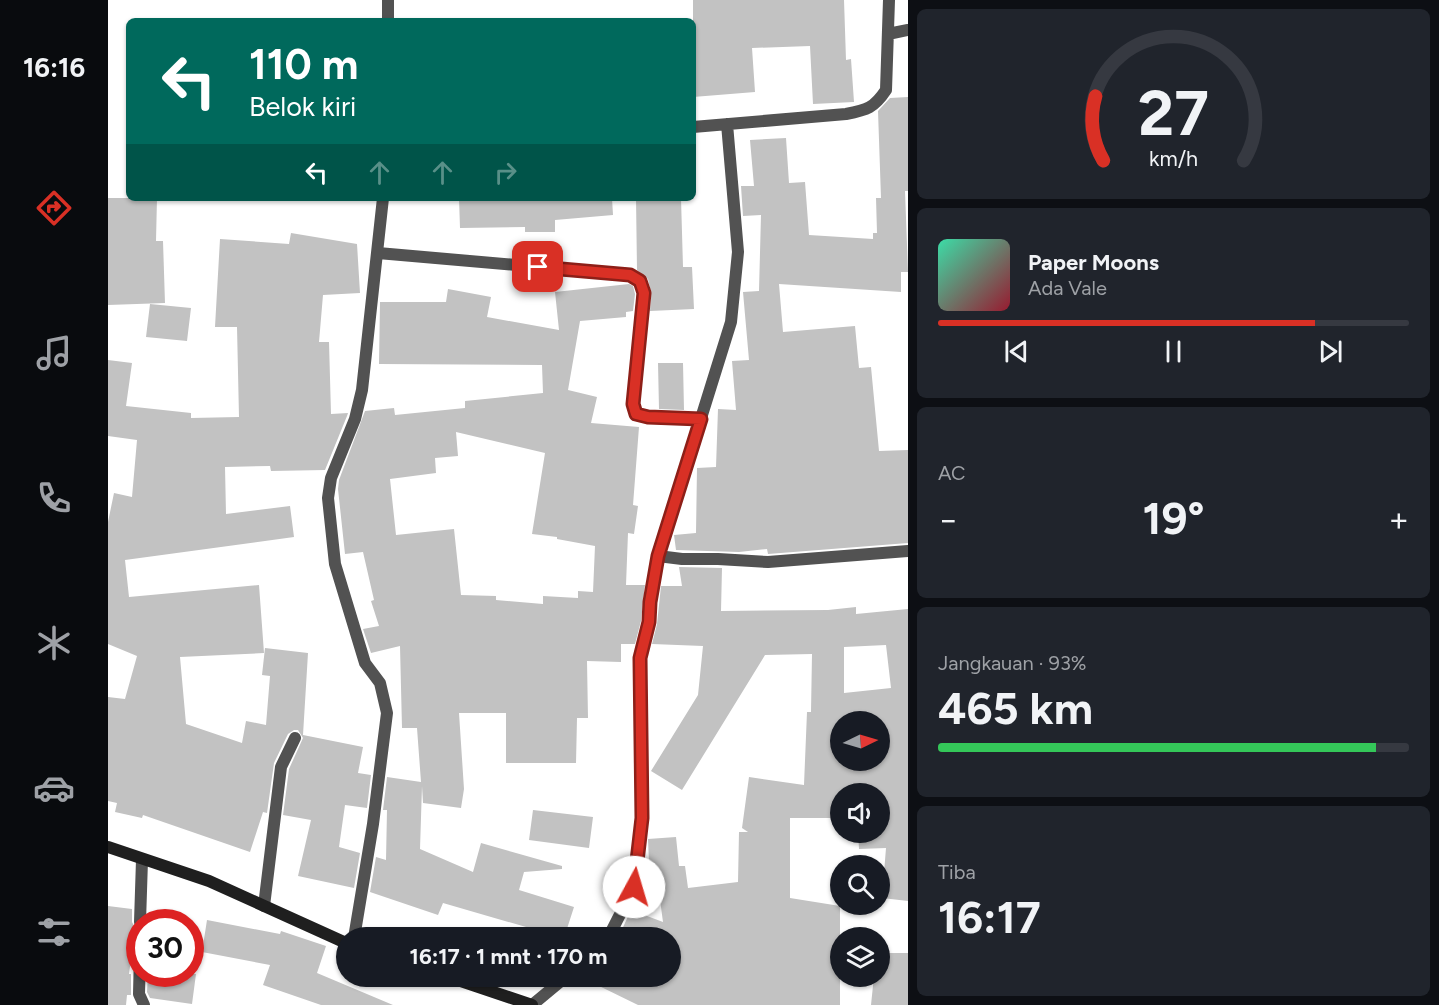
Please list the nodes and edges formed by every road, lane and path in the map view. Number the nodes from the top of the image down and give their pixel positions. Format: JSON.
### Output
{"nodes":[{"id":1,"x":387,"y":0,"type":"edge"},
{"id":2,"x":889,"y":0,"type":"edge"},
{"id":3,"x":388,"y":18,"type":"edge"},
{"id":4,"x":908,"y":30,"type":"edge"},
{"id":5,"x":888,"y":34,"type":"junction"},
{"id":6,"x":727,"y":124,"type":"junction"},
{"id":7,"x":696,"y":127,"type":"edge"},
{"id":8,"x":383,"y":201,"type":"edge"},
{"id":9,"x":378,"y":253,"type":"junction"},
{"id":10,"x":701,"y":419,"type":"junction"},
{"id":11,"x":908,"y":551,"type":"edge"},
{"id":12,"x":658,"y":556,"type":"junction"},
{"id":13,"x":294,"y":738,"type":"dead end"},
{"id":14,"x":108,"y":848,"type":"edge"},
{"id":15,"x":142,"y":860,"type":"junction"},
{"id":16,"x":264,"y":906,"type":"junction"},
{"id":17,"x":140,"y":909,"type":"edge"},
{"id":18,"x":356,"y":927,"type":"edge"},
{"id":19,"x":614,"y":927,"type":"edge"},
{"id":20,"x":336,"y":938,"type":"edge"},
{"id":21,"x":140,"y":987,"type":"edge"},
{"id":22,"x":479,"y":987,"type":"edge"},
{"id":23,"x":554,"y":987,"type":"edge"},
{"id":24,"x":144,"y":1005,"type":"edge"},
{"id":25,"x":532,"y":1005,"type":"edge"}],
"edges":[{"from":1,"to":3,"type":"street"},
{"from":2,"to":5,"type":"street"},
{"from":4,"to":5,"type":"street"},
{"from":5,"to":6,"type":"street"},
{"from":6,"to":7,"type":"street"},
{"from":6,"to":10,"type":"street"},
{"from":8,"to":9,"type":"street"},
{"from":9,"to":10,"type":"street"},
{"from":9,"to":18,"type":"street"},
{"from":10,"to":12,"type":"street"},
{"from":11,"to":12,"type":"street"},
{"from":12,"to":19,"type":"street"},
{"from":13,"to":16,"type":"street"},
{"from":14,"to":15,"type":"street"},
{"from":15,"to":16,"type":"street"},
{"from":15,"to":17,"type":"street"},
{"from":16,"to":20,"type":"street"},
{"from":21,"to":24,"type":"street"},
{"from":22,"to":25,"type":"street"},
{"from":23,"to":25,"type":"street"}]}
